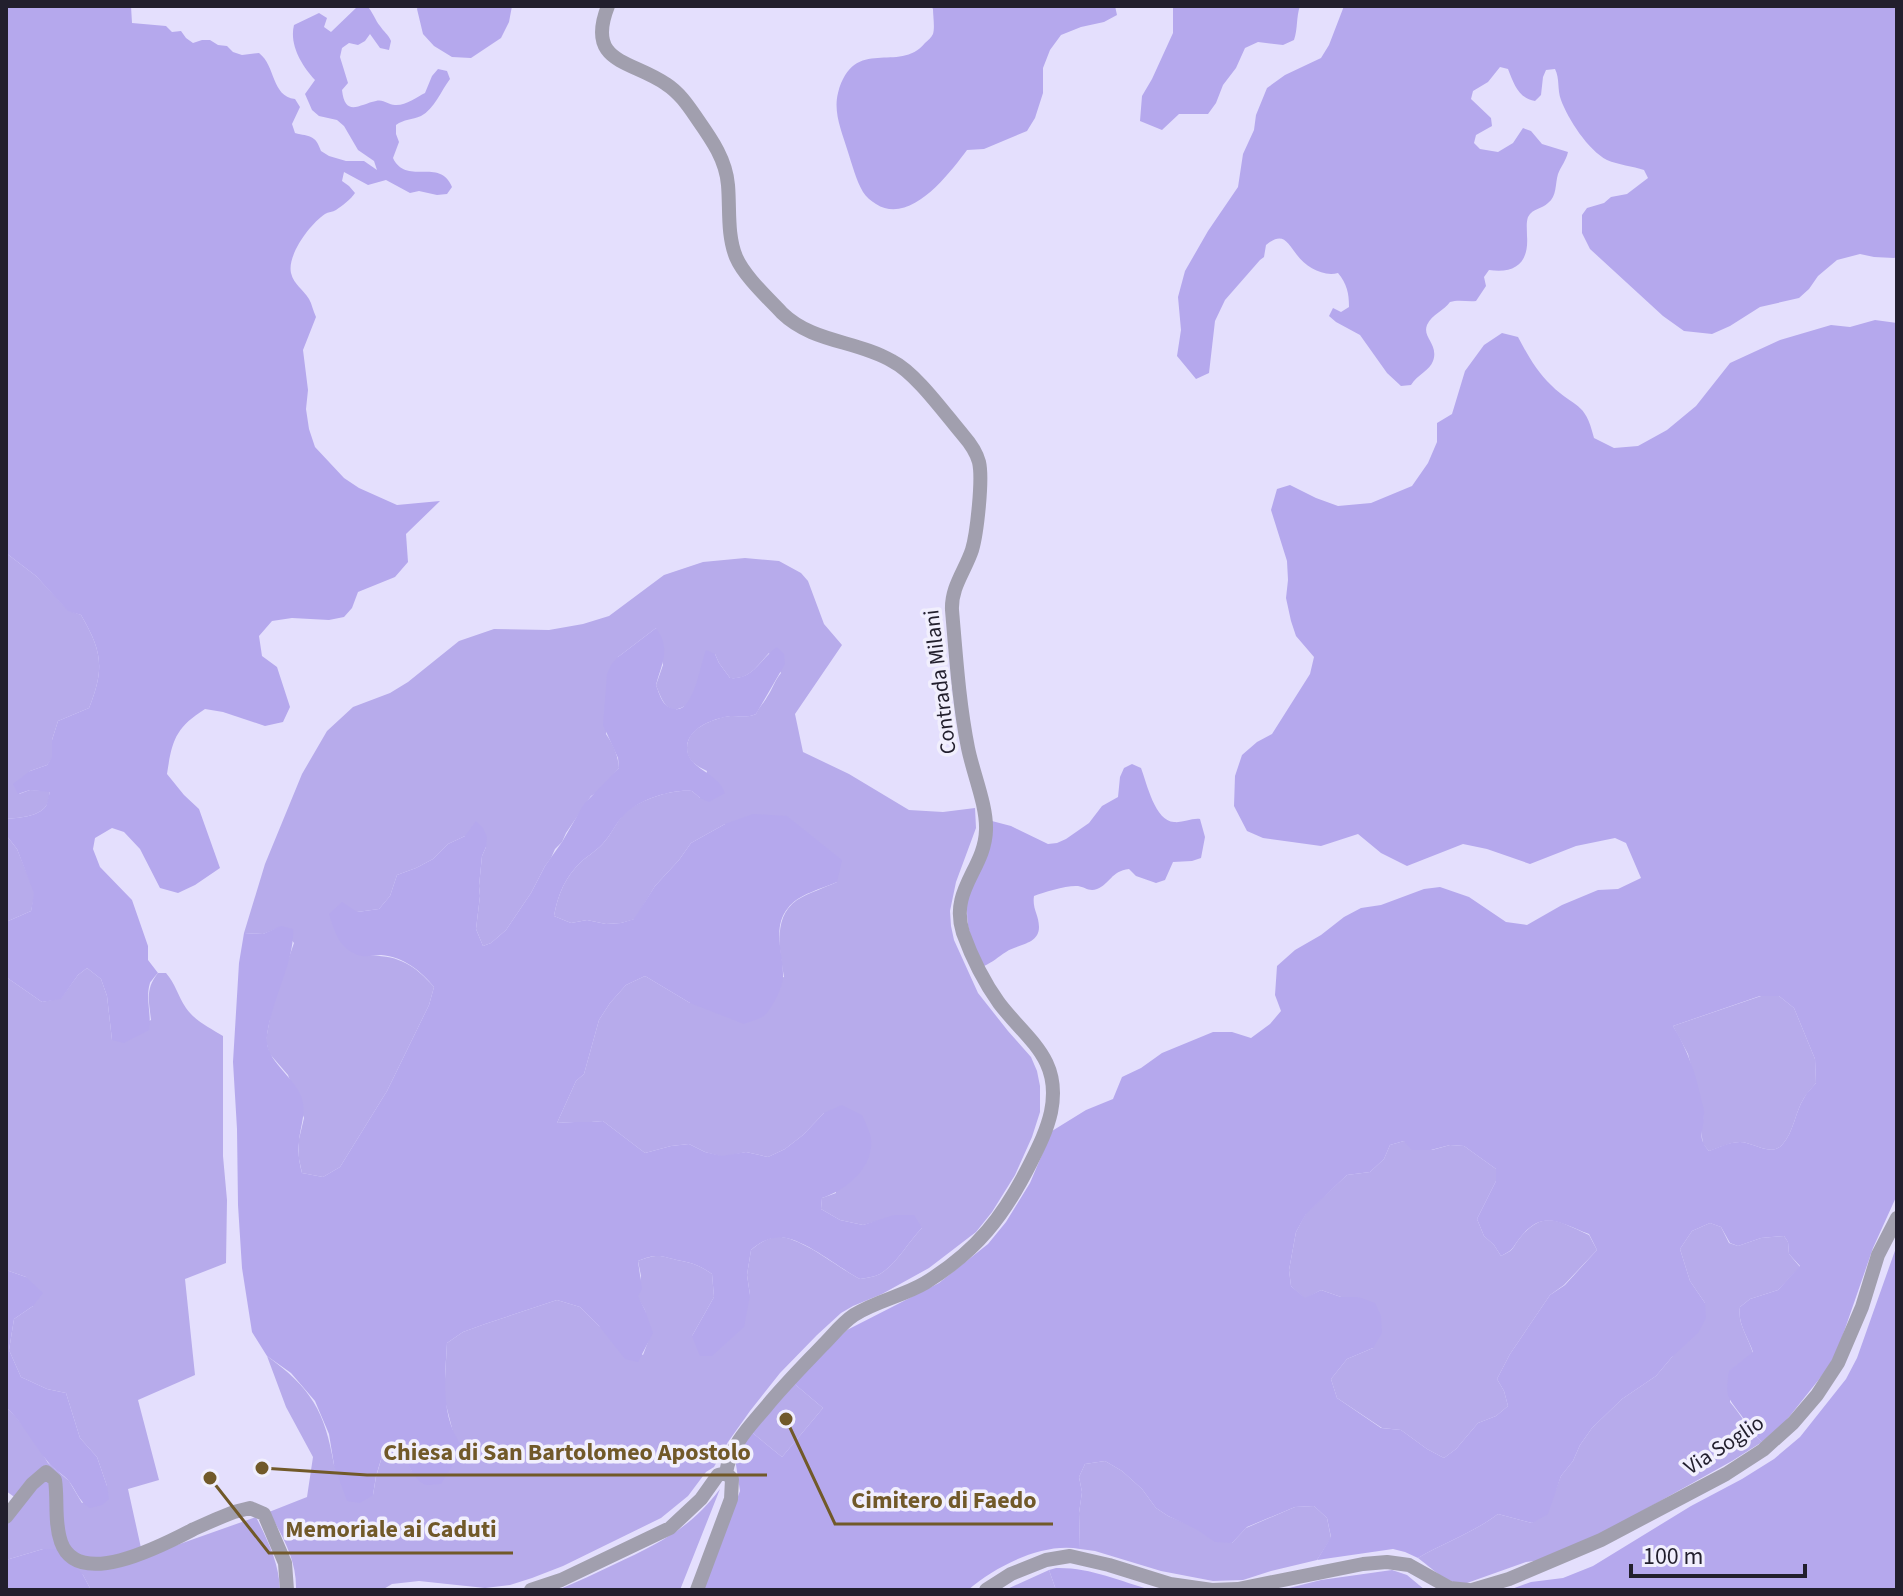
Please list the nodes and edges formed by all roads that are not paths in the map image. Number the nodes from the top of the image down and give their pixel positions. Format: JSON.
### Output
{"nodes":[{"id":1,"x":608,"y":6,"type":"edge"},
{"id":2,"x":1897,"y":1218,"type":"edge"},
{"id":3,"x":726,"y":1473,"type":"junction"},
{"id":4,"x":6,"y":1517,"type":"edge"},
{"id":5,"x":287,"y":1590,"type":"edge"},
{"id":6,"x":531,"y":1590,"type":"edge"},
{"id":7,"x":697,"y":1590,"type":"edge"},
{"id":8,"x":986,"y":1590,"type":"edge"},
{"id":9,"x":1470,"y":1590,"type":"edge"}],
"edges":[{"from":1,"to":3,"type":"street","name":"Contrada Milani"},
{"from":2,"to":9,"type":"street","name":"Via Soglio"},
{"from":3,"to":6,"type":"street"},
{"from":3,"to":7,"type":"street"},
{"from":4,"to":5,"type":"street"},
{"from":8,"to":9,"type":"street"}]}
